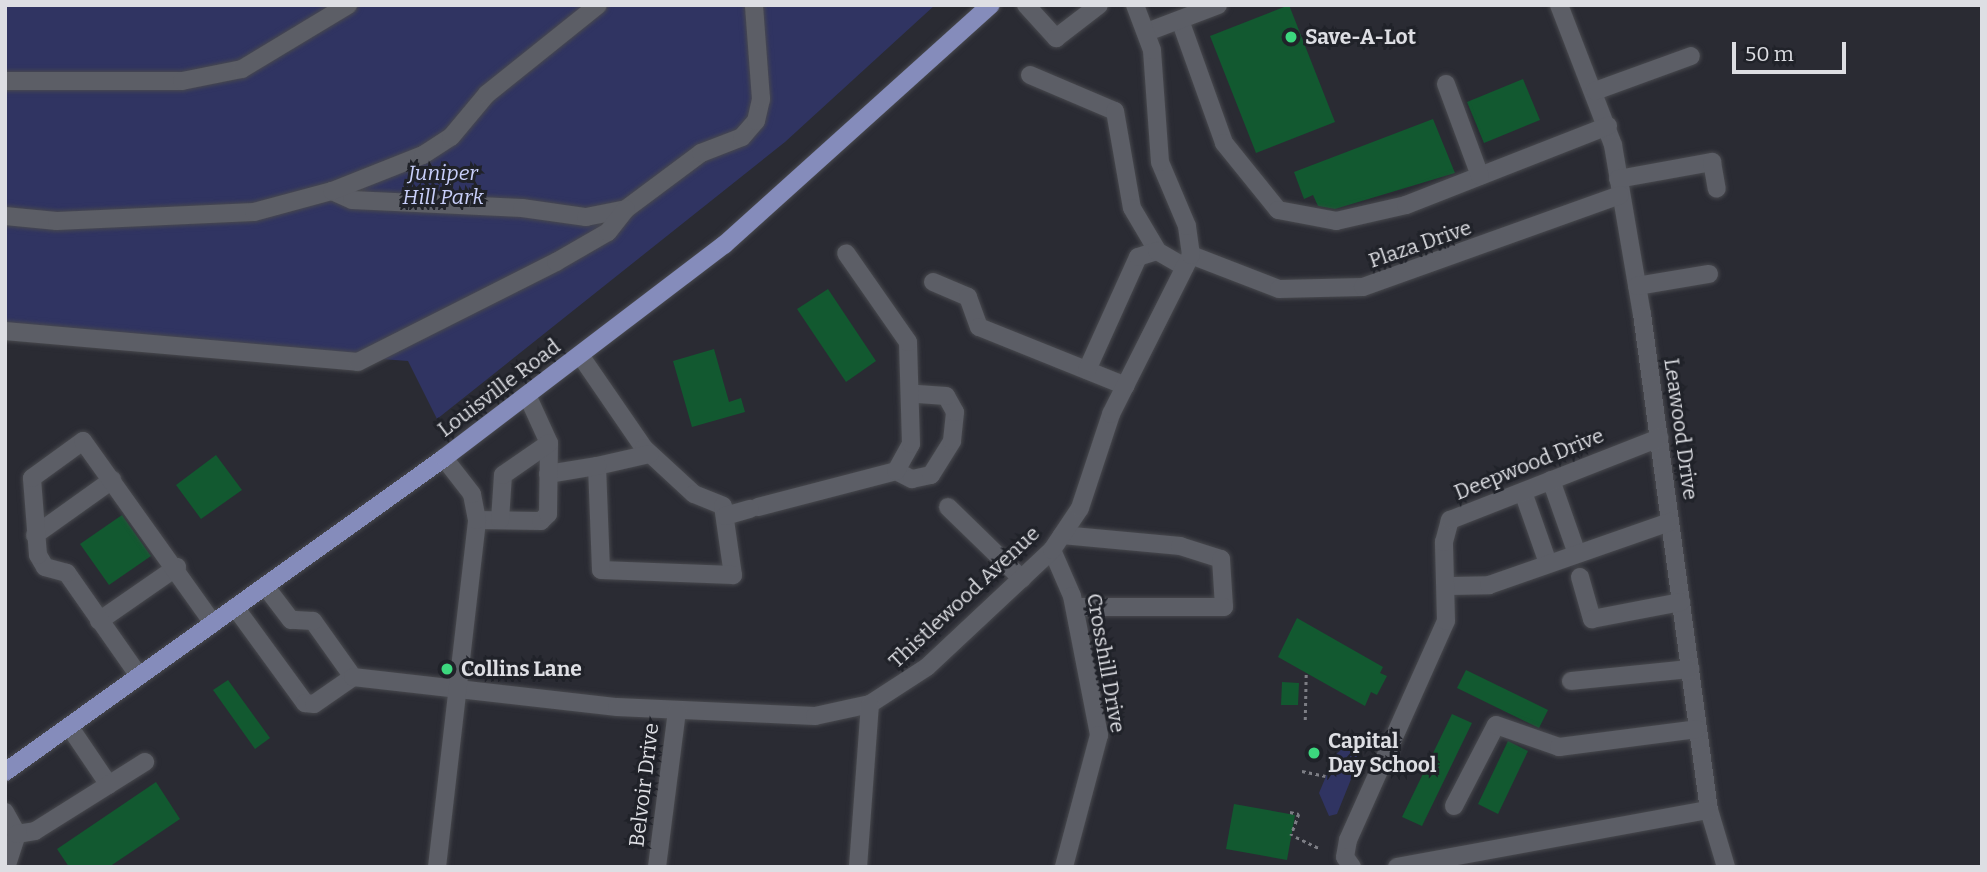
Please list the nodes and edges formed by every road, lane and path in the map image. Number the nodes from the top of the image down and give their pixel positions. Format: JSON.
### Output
{"nodes":[{"id":1,"x":348,"y":5,"type":"edge"},
{"id":2,"x":598,"y":5,"type":"edge"},
{"id":3,"x":754,"y":5,"type":"edge"},
{"id":4,"x":991,"y":5,"type":"edge"},
{"id":5,"x":1026,"y":5,"type":"edge"},
{"id":6,"x":1135,"y":5,"type":"edge"},
{"id":7,"x":1218,"y":5,"type":"edge"},
{"id":8,"x":1559,"y":5,"type":"edge"},
{"id":9,"x":1090,"y":8,"type":"edge"},
{"id":10,"x":1180,"y":20,"type":"junction"},
{"id":11,"x":1147,"y":32,"type":"junction"},
{"id":12,"x":1691,"y":56,"type":"dead end"},
{"id":13,"x":1030,"y":75,"type":"dead end"},
{"id":14,"x":5,"y":81,"type":"edge"},
{"id":15,"x":1446,"y":84,"type":"dead end"},
{"id":16,"x":1595,"y":91,"type":"junction"},
{"id":17,"x":1608,"y":126,"type":"junction"},
{"id":18,"x":1480,"y":176,"type":"junction"},
{"id":19,"x":1619,"y":187,"type":"junction"},
{"id":20,"x":1717,"y":189,"type":"dead end"},
{"id":21,"x":332,"y":191,"type":"junction"},
{"id":22,"x":626,"y":209,"type":"junction"},
{"id":23,"x":5,"y":216,"type":"edge"},
{"id":24,"x":1158,"y":252,"type":"junction"},
{"id":25,"x":846,"y":253,"type":"dead end"},
{"id":26,"x":1188,"y":261,"type":"junction"},
{"id":27,"x":1709,"y":274,"type":"dead end"},
{"id":28,"x":933,"y":282,"type":"dead end"},
{"id":29,"x":1637,"y":286,"type":"junction"},
{"id":30,"x":5,"y":331,"type":"edge"},
{"id":31,"x":580,"y":355,"type":"junction"},
{"id":32,"x":1087,"y":370,"type":"junction"},
{"id":33,"x":1126,"y":386,"type":"junction"},
{"id":34,"x":914,"y":394,"type":"junction"},
{"id":35,"x":527,"y":395,"type":"junction"},
{"id":36,"x":1659,"y":438,"type":"junction"},
{"id":37,"x":549,"y":443,"type":"junction"},
{"id":38,"x":650,"y":454,"type":"junction"},
{"id":39,"x":444,"y":458,"type":"junction"},
{"id":40,"x":597,"y":466,"type":"junction"},
{"id":41,"x":896,"y":471,"type":"junction"},
{"id":42,"x":548,"y":474,"type":"junction"},
{"id":43,"x":112,"y":480,"type":"junction"},
{"id":44,"x":1550,"y":480,"type":"junction"},
{"id":45,"x":1523,"y":492,"type":"junction"},
{"id":46,"x":948,"y":507,"type":"dead end"},
{"id":47,"x":725,"y":516,"type":"junction"},
{"id":48,"x":477,"y":520,"type":"junction"},
{"id":49,"x":500,"y":520,"type":"junction"},
{"id":50,"x":1670,"y":522,"type":"junction"},
{"id":51,"x":35,"y":535,"type":"junction"},
{"id":52,"x":1057,"y":542,"type":"junction"},
{"id":53,"x":1576,"y":551,"type":"junction"},
{"id":54,"x":1547,"y":560,"type":"junction"},
{"id":55,"x":177,"y":568,"type":"junction"},
{"id":56,"x":1580,"y":577,"type":"dead end"},
{"id":57,"x":1022,"y":579,"type":"junction"},
{"id":58,"x":265,"y":586,"type":"junction"},
{"id":59,"x":1450,"y":586,"type":"junction"},
{"id":60,"x":1681,"y":602,"type":"junction"},
{"id":61,"x":235,"y":607,"type":"junction"},
{"id":62,"x":1074,"y":607,"type":"junction"},
{"id":63,"x":99,"y":621,"type":"junction"},
{"id":64,"x":213,"y":623,"type":"junction"},
{"id":65,"x":1689,"y":669,"type":"junction"},
{"id":66,"x":1306,"y":671,"type":"dead end"},
{"id":67,"x":139,"y":676,"type":"junction"},
{"id":68,"x":353,"y":677,"type":"junction"},
{"id":69,"x":1571,"y":681,"type":"dead end"},
{"id":70,"x":459,"y":688,"type":"junction"},
{"id":71,"x":870,"y":704,"type":"junction"},
{"id":72,"x":677,"y":710,"type":"junction"},
{"id":73,"x":1305,"y":720,"type":"dead end"},
{"id":74,"x":69,"y":726,"type":"junction"},
{"id":75,"x":1697,"y":729,"type":"junction"},
{"id":76,"x":145,"y":762,"type":"dead end"},
{"id":77,"x":1301,"y":771,"type":"dead end"},
{"id":78,"x":5,"y":772,"type":"edge"},
{"id":79,"x":1325,"y":776,"type":"dead end"},
{"id":80,"x":109,"y":785,"type":"junction"},
{"id":81,"x":1454,"y":806,"type":"dead end"},
{"id":82,"x":1709,"y":810,"type":"junction"},
{"id":83,"x":5,"y":812,"type":"edge"},
{"id":84,"x":1290,"y":812,"type":"dead end"},
{"id":85,"x":17,"y":834,"type":"junction"},
{"id":86,"x":1319,"y":848,"type":"dead end"},
{"id":87,"x":14,"y":864,"type":"edge"},
{"id":88,"x":437,"y":867,"type":"edge"},
{"id":89,"x":657,"y":867,"type":"edge"},
{"id":90,"x":858,"y":867,"type":"edge"},
{"id":91,"x":1065,"y":867,"type":"edge"},
{"id":92,"x":1352,"y":867,"type":"edge"},
{"id":93,"x":1397,"y":867,"type":"edge"},
{"id":94,"x":1726,"y":867,"type":"edge"}],
"edges":[{"from":1,"to":14,"type":"street"},
{"from":2,"to":21,"type":"street"},
{"from":3,"to":22,"type":"street"},
{"from":4,"to":31,"type":"main road","name":"Louisville Road"},
{"from":5,"to":9,"type":"street"},
{"from":6,"to":11,"type":"street"},
{"from":7,"to":10,"type":"street"},
{"from":8,"to":16,"type":"street","name":"Leawood Drive"},
{"from":10,"to":11,"type":"street"},
{"from":10,"to":18,"type":"street"},
{"from":11,"to":26,"type":"street"},
{"from":12,"to":16,"type":"street"},
{"from":13,"to":24,"type":"street"},
{"from":15,"to":18,"type":"street"},
{"from":16,"to":17,"type":"street","name":"Leawood Drive"},
{"from":17,"to":18,"type":"street"},
{"from":17,"to":19,"type":"street","name":"Leawood Drive"},
{"from":19,"to":20,"type":"street","name":"Plaza Drive"},
{"from":19,"to":26,"type":"street","name":"Plaza Drive"},
{"from":19,"to":29,"type":"street","name":"Leawood Drive"},
{"from":21,"to":22,"type":"street"},
{"from":21,"to":23,"type":"street"},
{"from":22,"to":30,"type":"street"},
{"from":24,"to":26,"type":"street","name":"Plaza Drive"},
{"from":24,"to":32,"type":"street"},
{"from":25,"to":34,"type":"street"},
{"from":26,"to":33,"type":"street","name":"Thistlewood Avenue"},
{"from":27,"to":29,"type":"street"},
{"from":28,"to":32,"type":"street"},
{"from":29,"to":36,"type":"street","name":"Leawood Drive"},
{"from":31,"to":35,"type":"main road","name":"Louisville Road"},
{"from":31,"to":38,"type":"street"},
{"from":32,"to":33,"type":"street"},
{"from":33,"to":52,"type":"street","name":"Thistlewood Avenue"},
{"from":34,"to":41,"type":"street"},
{"from":34,"to":41,"type":"street"},
{"from":35,"to":37,"type":"street"},
{"from":35,"to":39,"type":"main road","name":"Louisville Road"},
{"from":36,"to":44,"type":"street","name":"Deepwood Drive"},
{"from":36,"to":50,"type":"street","name":"Leawood Drive"},
{"from":37,"to":42,"type":"street"},
{"from":37,"to":49,"type":"street"},
{"from":38,"to":40,"type":"street"},
{"from":38,"to":47,"type":"street"},
{"from":39,"to":48,"type":"street"},
{"from":39,"to":58,"type":"main road","name":"Louisville Road"},
{"from":40,"to":42,"type":"street"},
{"from":40,"to":47,"type":"street"},
{"from":41,"to":47,"type":"street"},
{"from":42,"to":49,"type":"street"},
{"from":43,"to":51,"type":"street"},
{"from":43,"to":51,"type":"street"},
{"from":43,"to":55,"type":"street"},
{"from":44,"to":45,"type":"street","name":"Deepwood Drive"},
{"from":44,"to":53,"type":"street"},
{"from":45,"to":54,"type":"street"},
{"from":45,"to":59,"type":"street","name":"Deepwood Drive"},
{"from":46,"to":57,"type":"street"},
{"from":48,"to":49,"type":"street"},
{"from":48,"to":70,"type":"street"},
{"from":50,"to":53,"type":"street"},
{"from":50,"to":60,"type":"street","name":"Leawood Drive"},
{"from":51,"to":63,"type":"street"},
{"from":52,"to":57,"type":"street","name":"Thistlewood Avenue"},
{"from":52,"to":62,"type":"street","name":"Crosshill Drive"},
{"from":52,"to":62,"type":"street"},
{"from":53,"to":54,"type":"street"},
{"from":54,"to":59,"type":"street"},
{"from":55,"to":63,"type":"street"},
{"from":55,"to":64,"type":"street"},
{"from":56,"to":60,"type":"street"},
{"from":57,"to":71,"type":"street","name":"Thistlewood Avenue"},
{"from":58,"to":61,"type":"main road","name":"Louisville Road"},
{"from":58,"to":68,"type":"street"},
{"from":59,"to":92,"type":"street","name":"Deepwood Drive"},
{"from":60,"to":65,"type":"street","name":"Leawood Drive"},
{"from":61,"to":64,"type":"main road","name":"Louisville Road"},
{"from":61,"to":68,"type":"street"},
{"from":62,"to":91,"type":"street","name":"Crosshill Drive"},
{"from":63,"to":67,"type":"street"},
{"from":64,"to":67,"type":"main road","name":"Louisville Road"},
{"from":65,"to":69,"type":"street"},
{"from":65,"to":75,"type":"street","name":"Leawood Drive"},
{"from":66,"to":73,"type":"path"},
{"from":67,"to":74,"type":"main road","name":"Louisville Road"},
{"from":68,"to":70,"type":"street","name":"Thistlewood Avenue"},
{"from":70,"to":72,"type":"street","name":"Thistlewood Avenue"},
{"from":70,"to":88,"type":"street"},
{"from":71,"to":72,"type":"street","name":"Thistlewood Avenue"},
{"from":71,"to":90,"type":"street"},
{"from":72,"to":89,"type":"street","name":"Belvoir Drive"},
{"from":74,"to":78,"type":"main road","name":"Louisville Road"},
{"from":74,"to":80,"type":"street"},
{"from":75,"to":81,"type":"street"},
{"from":75,"to":82,"type":"street","name":"Leawood Drive"},
{"from":76,"to":80,"type":"street"},
{"from":77,"to":79,"type":"path"},
{"from":80,"to":85,"type":"street"},
{"from":82,"to":93,"type":"street"},
{"from":82,"to":94,"type":"street","name":"Leawood Drive"},
{"from":83,"to":85,"type":"street"},
{"from":84,"to":86,"type":"path"},
{"from":85,"to":87,"type":"street"}]}
